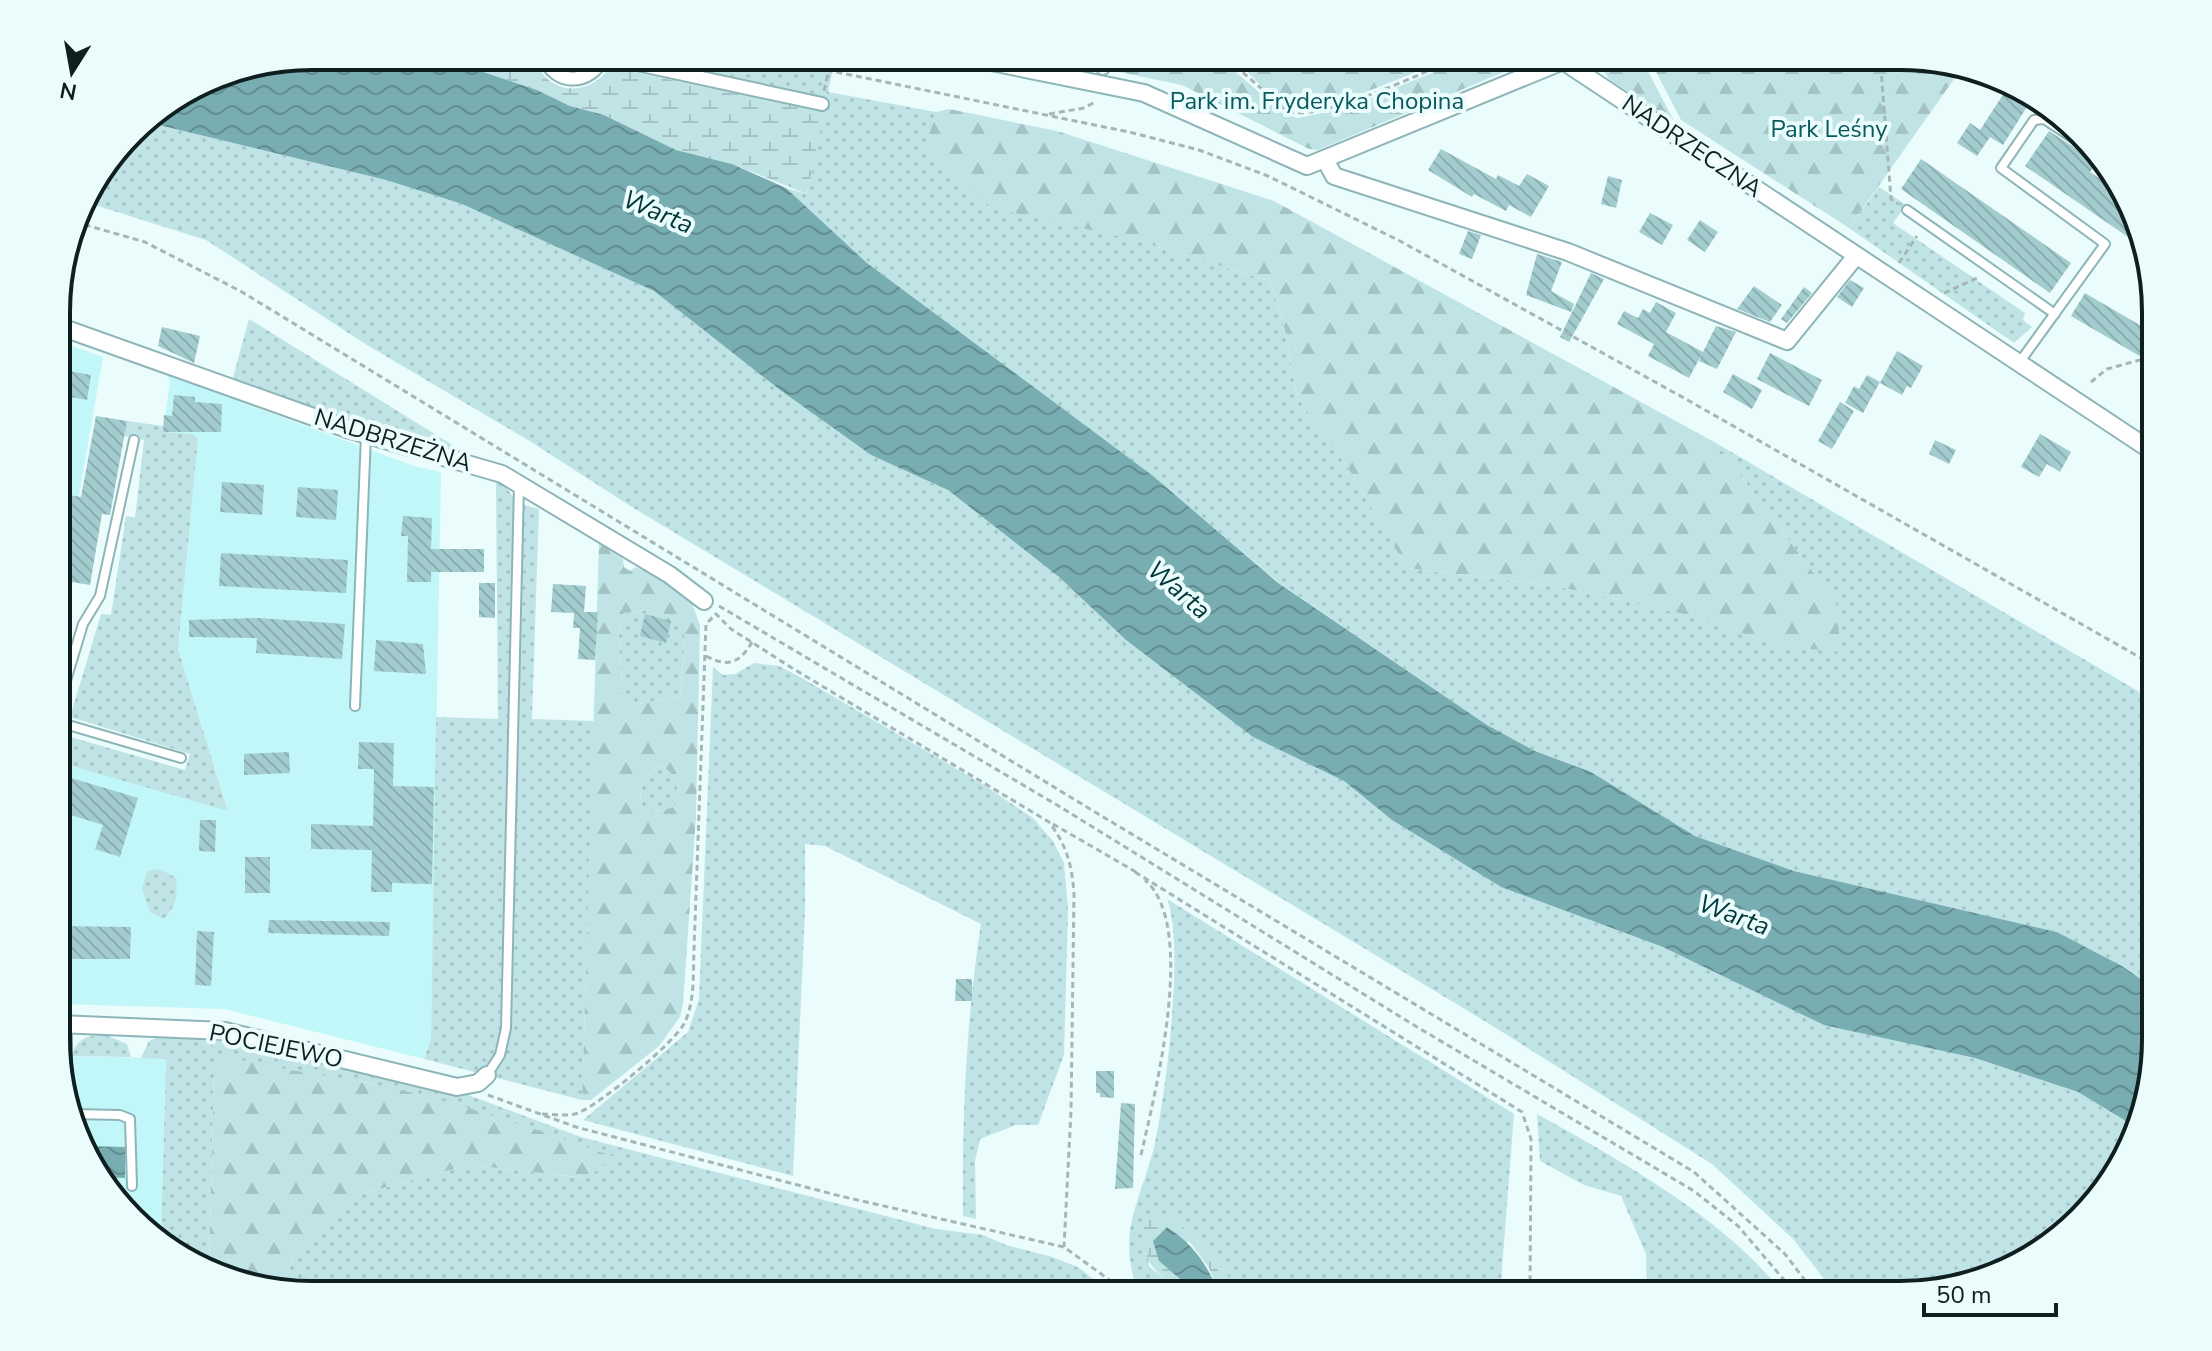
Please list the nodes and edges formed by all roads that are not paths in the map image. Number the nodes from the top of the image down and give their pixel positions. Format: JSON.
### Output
{"nodes":[{"id":1,"x":552,"y":70,"type":"edge"},
{"id":2,"x":595,"y":70,"type":"edge"},
{"id":3,"x":664,"y":70,"type":"edge"},
{"id":4,"x":1108,"y":70,"type":"edge"},
{"id":5,"x":1540,"y":70,"type":"edge"},
{"id":6,"x":1585,"y":70,"type":"edge"},
{"id":7,"x":822,"y":104,"type":"dead end"},
{"id":8,"x":2051,"y":124,"type":"edge"},
{"id":9,"x":1326,"y":161,"type":"junction"},
{"id":10,"x":1907,"y":210,"type":"road end"},
{"id":11,"x":1856,"y":256,"type":"junction"},
{"id":12,"x":2055,"y":314,"type":"junction"},
{"id":13,"x":70,"y":330,"type":"edge"},
{"id":14,"x":2019,"y":363,"type":"junction"},
{"id":15,"x":366,"y":435,"type":"junction"},
{"id":16,"x":134,"y":440,"type":"dead end"},
{"id":17,"x":2141,"y":444,"type":"edge"},
{"id":18,"x":519,"y":486,"type":"junction"},
{"id":19,"x":704,"y":601,"type":"road end"},
{"id":20,"x":70,"y":667,"type":"edge"},
{"id":21,"x":355,"y":706,"type":"dead end"},
{"id":22,"x":70,"y":726,"type":"edge"},
{"id":23,"x":181,"y":758,"type":"dead end"},
{"id":24,"x":70,"y":1024,"type":"edge"},
{"id":25,"x":487,"y":1075,"type":"joint"},
{"id":26,"x":82,"y":1114,"type":"edge"},
{"id":27,"x":132,"y":1186,"type":"dead end"}],
"edges":[{"from":1,"to":2,"type":"street"},
{"from":3,"to":7,"type":"street"},
{"from":4,"to":9,"type":"street","name":"NADRZECZNA"},
{"from":5,"to":9,"type":"street","name":"NADRZECZNA"},
{"from":6,"to":11,"type":"street","name":"NADRZECZNA"},
{"from":8,"to":12,"type":"lane"},
{"from":9,"to":11,"type":"street"},
{"from":10,"to":12,"type":"lane"},
{"from":11,"to":14,"type":"street","name":"NADRZECZNA"},
{"from":12,"to":14,"type":"lane"},
{"from":13,"to":15,"type":"street","name":"NADBRZEŻNA"},
{"from":14,"to":17,"type":"street","name":"NADRZECZNA"},
{"from":15,"to":18,"type":"street","name":"NADBRZEŻNA"},
{"from":15,"to":21,"type":"lane"},
{"from":16,"to":20,"type":"lane"},
{"from":18,"to":19,"type":"street","name":"NADBRZEŻNA"},
{"from":18,"to":25,"type":"lane"},
{"from":22,"to":23,"type":"lane"},
{"from":24,"to":25,"type":"street","name":"POCIEJEWO"},
{"from":26,"to":27,"type":"lane"}]}
